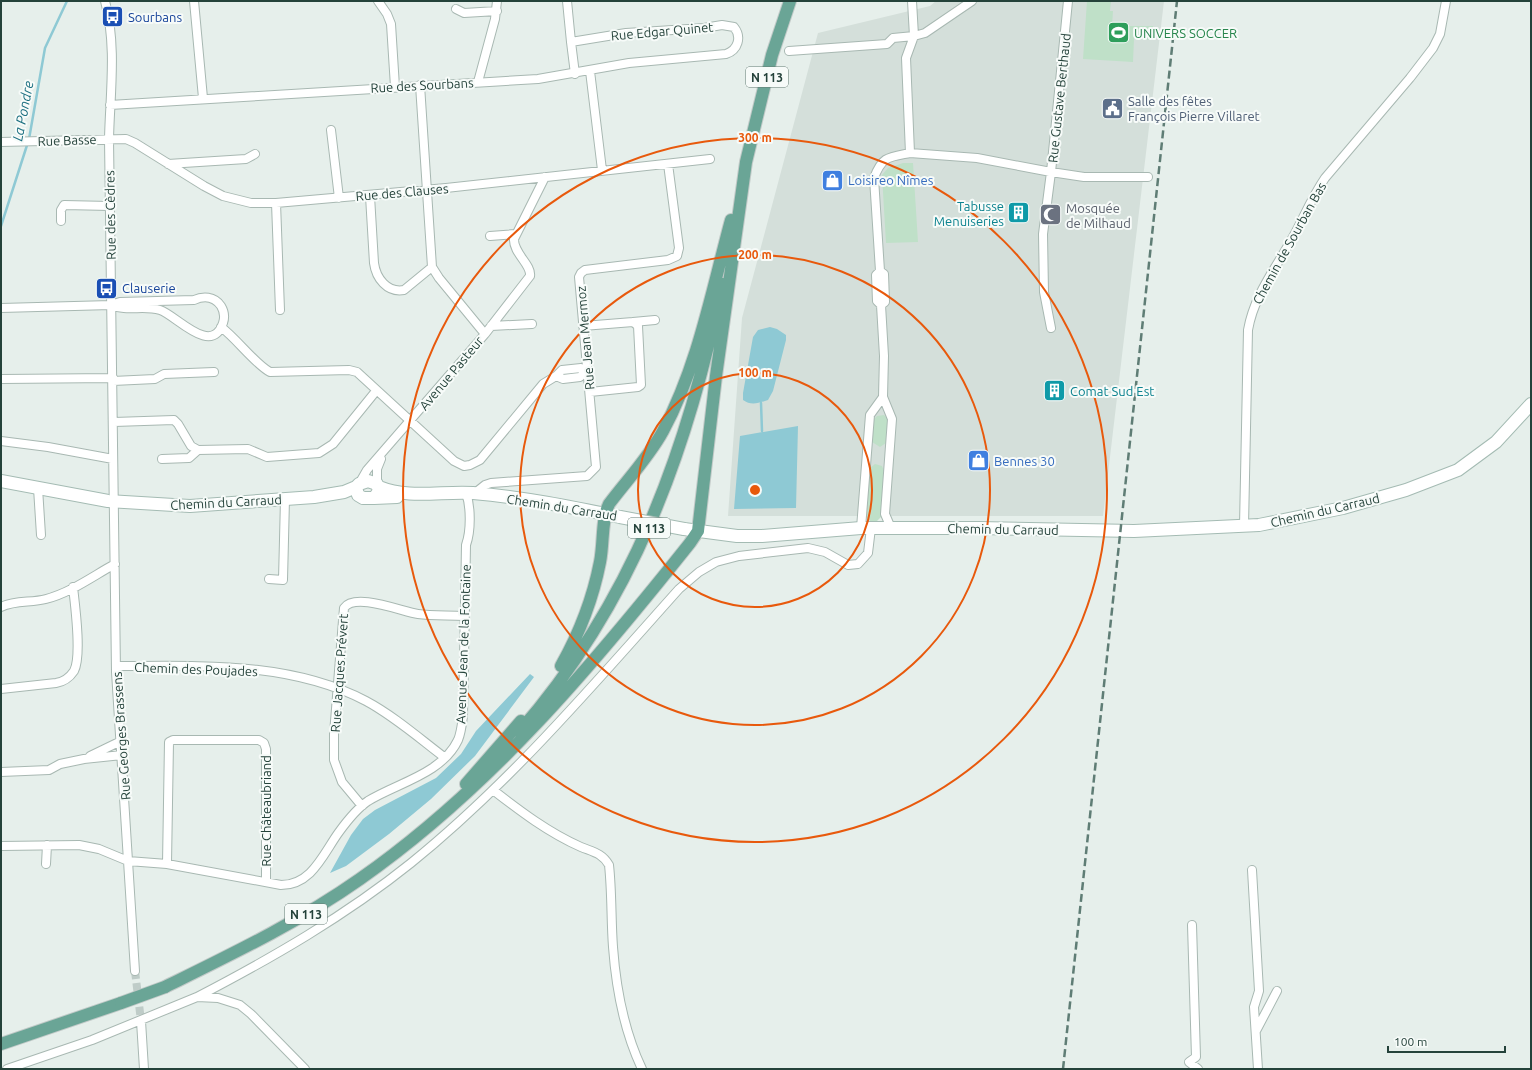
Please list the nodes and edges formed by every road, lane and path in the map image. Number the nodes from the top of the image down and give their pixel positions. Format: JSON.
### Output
{"nodes":[{"id":1,"x":105,"y":1,"type":"edge"},
{"id":2,"x":194,"y":1,"type":"edge"},
{"id":3,"x":378,"y":1,"type":"edge"},
{"id":4,"x":497,"y":1,"type":"edge"},
{"id":5,"x":568,"y":1,"type":"edge"},
{"id":6,"x":782,"y":1,"type":"edge"},
{"id":7,"x":790,"y":1,"type":"edge"},
{"id":8,"x":912,"y":1,"type":"edge"},
{"id":9,"x":972,"y":1,"type":"edge"},
{"id":10,"x":1068,"y":1,"type":"edge"},
{"id":11,"x":1446,"y":1,"type":"edge"},
{"id":12,"x":456,"y":9,"type":"dead end"},
{"id":13,"x":497,"y":11,"type":"junction"},
{"id":14,"x":914,"y":36,"type":"junction"},
{"id":15,"x":571,"y":42,"type":"junction"},
{"id":16,"x":789,"y":51,"type":"dead end"},
{"id":17,"x":732,"y":52,"type":"joint"},
{"id":18,"x":590,"y":71,"type":"junction"},
{"id":19,"x":575,"y":74,"type":"junction"},
{"id":20,"x":478,"y":82,"type":"junction"},
{"id":21,"x":420,"y":86,"type":"junction"},
{"id":22,"x":394,"y":87,"type":"junction"},
{"id":23,"x":203,"y":98,"type":"junction"},
{"id":24,"x":110,"y":105,"type":"junction"},
{"id":25,"x":331,"y":130,"type":"dead end"},
{"id":26,"x":109,"y":139,"type":"junction"},
{"id":27,"x":1,"y":142,"type":"edge"},
{"id":28,"x":748,"y":153,"type":"junction"},
{"id":29,"x":910,"y":153,"type":"junction"},
{"id":30,"x":255,"y":154,"type":"dead end"},
{"id":31,"x":710,"y":159,"type":"dead end"},
{"id":32,"x":168,"y":164,"type":"junction"},
{"id":33,"x":668,"y":164,"type":"junction"},
{"id":34,"x":602,"y":170,"type":"junction"},
{"id":35,"x":1051,"y":172,"type":"junction"},
{"id":36,"x":744,"y":175,"type":"junction"},
{"id":37,"x":545,"y":177,"type":"junction"},
{"id":38,"x":1148,"y":177,"type":"dead end"},
{"id":39,"x":427,"y":190,"type":"junction"},
{"id":40,"x":370,"y":196,"type":"junction"},
{"id":41,"x":339,"y":198,"type":"junction"},
{"id":42,"x":276,"y":203,"type":"junction"},
{"id":43,"x":110,"y":206,"type":"junction"},
{"id":44,"x":61,"y":221,"type":"dead end"},
{"id":45,"x":515,"y":234,"type":"junction"},
{"id":46,"x":490,"y":236,"type":"dead end"},
{"id":47,"x":432,"y":267,"type":"junction"},
{"id":48,"x":111,"y":305,"type":"junction"},
{"id":49,"x":1,"y":308,"type":"edge"},
{"id":50,"x":280,"y":310,"type":"dead end"},
{"id":51,"x":655,"y":320,"type":"dead end"},
{"id":52,"x":633,"y":322,"type":"junction"},
{"id":53,"x":532,"y":324,"type":"dead end"},
{"id":54,"x":491,"y":326,"type":"junction"},
{"id":55,"x":583,"y":326,"type":"junction"},
{"id":56,"x":221,"y":327,"type":"junction"},
{"id":57,"x":1051,"y":328,"type":"dead end"},
{"id":58,"x":485,"y":334,"type":"junction"},
{"id":59,"x":214,"y":372,"type":"dead end"},
{"id":60,"x":586,"y":372,"type":"junction"},
{"id":61,"x":1,"y":379,"type":"edge"},
{"id":62,"x":113,"y":379,"type":"junction"},
{"id":63,"x":376,"y":391,"type":"junction"},
{"id":64,"x":590,"y":392,"type":"junction"},
{"id":65,"x":883,"y":397,"type":"junction"},
{"id":66,"x":1531,"y":404,"type":"edge"},
{"id":67,"x":114,"y":422,"type":"junction"},
{"id":68,"x":410,"y":422,"type":"junction"},
{"id":69,"x":1,"y":441,"type":"edge"},
{"id":70,"x":198,"y":450,"type":"junction"},
{"id":71,"x":385,"y":451,"type":"junction"},
{"id":72,"x":113,"y":459,"type":"junction"},
{"id":73,"x":162,"y":459,"type":"dead end"},
{"id":74,"x":1,"y":481,"type":"edge"},
{"id":75,"x":358,"y":485,"type":"junction"},
{"id":76,"x":38,"y":488,"type":"junction"},
{"id":77,"x":373,"y":492,"type":"junction"},
{"id":78,"x":471,"y":493,"type":"junction"},
{"id":79,"x":314,"y":497,"type":"junction"},
{"id":80,"x":285,"y":499,"type":"junction"},
{"id":81,"x":113,"y":501,"type":"junction"},
{"id":82,"x":604,"y":514,"type":"junction"},
{"id":83,"x":1244,"y":526,"type":"junction"},
{"id":84,"x":866,"y":528,"type":"junction"},
{"id":85,"x":891,"y":528,"type":"junction"},
{"id":86,"x":698,"y":531,"type":"junction"},
{"id":87,"x":42,"y":534,"type":"dead end"},
{"id":88,"x":115,"y":564,"type":"junction"},
{"id":89,"x":269,"y":579,"type":"dead end"},
{"id":90,"x":74,"y":586,"type":"junction"},
{"id":91,"x":1,"y":607,"type":"edge"},
{"id":92,"x":464,"y":616,"type":"junction"},
{"id":93,"x":116,"y":666,"type":"junction"},
{"id":94,"x":1,"y":689,"type":"edge"},
{"id":95,"x":337,"y":689,"type":"junction"},
{"id":96,"x":121,"y":741,"type":"junction"},
{"id":97,"x":122,"y":755,"type":"junction"},
{"id":98,"x":444,"y":758,"type":"junction"},
{"id":99,"x":88,"y":759,"type":"junction"},
{"id":100,"x":1,"y":772,"type":"edge"},
{"id":101,"x":492,"y":790,"type":"junction"},
{"id":102,"x":362,"y":806,"type":"junction"},
{"id":103,"x":433,"y":821,"type":"junction"},
{"id":104,"x":47,"y":845,"type":"junction"},
{"id":105,"x":1,"y":846,"type":"edge"},
{"id":106,"x":128,"y":861,"type":"junction"},
{"id":107,"x":46,"y":864,"type":"dead end"},
{"id":108,"x":167,"y":864,"type":"junction"},
{"id":109,"x":1252,"y":870,"type":"dead end"},
{"id":110,"x":266,"y":882,"type":"junction"},
{"id":111,"x":1192,"y":925,"type":"dead end"},
{"id":112,"x":135,"y":971,"type":"tunnel mouth"},
{"id":113,"x":1277,"y":991,"type":"dead end"},
{"id":114,"x":197,"y":997,"type":"junction"},
{"id":115,"x":141,"y":1021,"type":"junction"},
{"id":116,"x":1256,"y":1031,"type":"junction"},
{"id":117,"x":1,"y":1044,"type":"edge"},
{"id":118,"x":7,"y":1069,"type":"edge"},
{"id":119,"x":144,"y":1069,"type":"edge"},
{"id":120,"x":305,"y":1069,"type":"edge"},
{"id":121,"x":642,"y":1069,"type":"edge"},
{"id":122,"x":1198,"y":1069,"type":"edge"},
{"id":123,"x":1258,"y":1069,"type":"edge"}],
"edges":[{"from":1,"to":24,"type":"street","name":"Rue des Cèdres"},
{"from":2,"to":23,"type":"street"},
{"from":3,"to":22,"type":"street"},
{"from":4,"to":13,"type":"street"},
{"from":5,"to":15,"type":"street"},
{"from":6,"to":28,"type":"main road","number":"N 113"},
{"from":7,"to":28,"type":"main road","number":"N 113"},
{"from":8,"to":14,"type":"street"},
{"from":9,"to":14,"type":"street"},
{"from":10,"to":35,"type":"street","name":"Rue Gustave Berthaud"},
{"from":11,"to":83,"type":"street","name":"Chemin de Sourban Bas"},
{"from":12,"to":13,"type":"street"},
{"from":13,"to":20,"type":"street"},
{"from":14,"to":16,"type":"street"},
{"from":14,"to":29,"type":"street"},
{"from":15,"to":17,"type":"street","name":"Rue Edgar Quinet"},
{"from":15,"to":19,"type":"street"},
{"from":17,"to":18,"type":"street","name":"Rue des Sourbans"},
{"from":18,"to":19,"type":"street","name":"Rue des Sourbans"},
{"from":18,"to":34,"type":"street"},
{"from":19,"to":20,"type":"street","name":"Rue des Sourbans"},
{"from":20,"to":21,"type":"street","name":"Rue des Sourbans"},
{"from":21,"to":22,"type":"street","name":"Rue des Sourbans"},
{"from":21,"to":39,"type":"street"},
{"from":22,"to":23,"type":"street","name":"Rue des Sourbans"},
{"from":23,"to":24,"type":"street","name":"Rue des Sourbans"},
{"from":24,"to":26,"type":"street","name":"Rue des Cèdres"},
{"from":25,"to":41,"type":"street"},
{"from":26,"to":27,"type":"street","name":"Rue Basse"},
{"from":26,"to":32,"type":"street","name":"Rue des Clauses"},
{"from":26,"to":43,"type":"street","name":"Rue des Cèdres"},
{"from":28,"to":36,"type":"main road","number":"N 113"},
{"from":29,"to":35,"type":"street","name":"Rue Gustave Berthaud"},
{"from":29,"to":65,"type":"street","name":"Rue Gustave Berthaud"},
{"from":30,"to":32,"type":"street"},
{"from":31,"to":33,"type":"street","name":"Rue des Clauses"},
{"from":32,"to":42,"type":"street","name":"Rue des Clauses"},
{"from":33,"to":34,"type":"street","name":"Rue des Clauses"},
{"from":33,"to":55,"type":"street","name":"Rue Jean Mermoz"},
{"from":34,"to":37,"type":"street","name":"Rue des Clauses"},
{"from":35,"to":38,"type":"street"},
{"from":35,"to":57,"type":"street"},
{"from":36,"to":82,"type":"main road"},
{"from":36,"to":86,"type":"main road"},
{"from":36,"to":103,"type":"main road","number":"N 113"},
{"from":37,"to":39,"type":"street","name":"Rue des Clauses"},
{"from":37,"to":45,"type":"street"},
{"from":39,"to":40,"type":"street","name":"Rue des Clauses"},
{"from":39,"to":47,"type":"street"},
{"from":40,"to":41,"type":"street","name":"Rue des Clauses"},
{"from":40,"to":47,"type":"street"},
{"from":41,"to":42,"type":"street","name":"Rue des Clauses"},
{"from":42,"to":50,"type":"street"},
{"from":43,"to":44,"type":"street"},
{"from":43,"to":48,"type":"street","name":"Rue des Cèdres"},
{"from":45,"to":46,"type":"street"},
{"from":45,"to":54,"type":"street"},
{"from":47,"to":58,"type":"street","name":"Avenue Pasteur"},
{"from":48,"to":49,"type":"street"},
{"from":48,"to":56,"type":"street"},
{"from":48,"to":56,"type":"street"},
{"from":48,"to":62,"type":"street","name":"Rue des Cèdres"},
{"from":51,"to":52,"type":"street"},
{"from":52,"to":55,"type":"street"},
{"from":52,"to":64,"type":"street"},
{"from":53,"to":54,"type":"street"},
{"from":54,"to":58,"type":"street"},
{"from":55,"to":60,"type":"street","name":"Rue Jean Mermoz"},
{"from":56,"to":63,"type":"street"},
{"from":58,"to":68,"type":"street","name":"Avenue Pasteur"},
{"from":59,"to":62,"type":"street"},
{"from":60,"to":64,"type":"street","name":"Rue Jean Mermoz"},
{"from":60,"to":68,"type":"street"},
{"from":61,"to":62,"type":"street"},
{"from":62,"to":67,"type":"street","name":"Rue des Cèdres"},
{"from":63,"to":68,"type":"street"},
{"from":63,"to":70,"type":"street"},
{"from":64,"to":78,"type":"street","name":"Rue Jean Mermoz"},
{"from":65,"to":84,"type":"street"},
{"from":65,"to":85,"type":"street"},
{"from":66,"to":83,"type":"street","name":"Chemin du Carraud"},
{"from":67,"to":70,"type":"street"},
{"from":67,"to":72,"type":"street","name":"Rue des Cèdres"},
{"from":68,"to":71,"type":"street","name":"Avenue Pasteur"},
{"from":69,"to":72,"type":"street"},
{"from":70,"to":73,"type":"street"},
{"from":71,"to":75,"type":"street","name":"Avenue Pasteur"},
{"from":71,"to":77,"type":"street","name":"Avenue Pasteur"},
{"from":72,"to":81,"type":"street","name":"Rue des Cèdres"},
{"from":74,"to":76,"type":"street","name":"Chemin du Carraud"},
{"from":75,"to":77,"type":"street","name":"Chemin du Carraud"},
{"from":75,"to":77,"type":"street"},
{"from":75,"to":79,"type":"street","name":"Chemin du Carraud"},
{"from":76,"to":81,"type":"street","name":"Chemin du Carraud"},
{"from":76,"to":87,"type":"street"},
{"from":77,"to":78,"type":"street","name":"Chemin du Carraud"},
{"from":77,"to":79,"type":"street","name":"Chemin du Carraud"},
{"from":78,"to":82,"type":"street","name":"Chemin du Carraud"},
{"from":78,"to":92,"type":"street","name":"Avenue Jean de la Fontaine"},
{"from":79,"to":80,"type":"street","name":"Chemin du Carraud"},
{"from":80,"to":81,"type":"street","name":"Chemin du Carraud"},
{"from":80,"to":89,"type":"street"},
{"from":81,"to":88,"type":"street","name":"Rue Georges Brassens"},
{"from":82,"to":86,"type":"street","name":"Chemin du Carraud","bridge":true},
{"from":82,"to":103,"type":"main road"},
{"from":83,"to":85,"type":"street","name":"Chemin du Carraud"},
{"from":84,"to":85,"type":"street","name":"Chemin du Carraud"},
{"from":84,"to":86,"type":"street","name":"Chemin du Carraud"},
{"from":84,"to":101,"type":"street"},
{"from":86,"to":103,"type":"main road"},
{"from":88,"to":90,"type":"street"},
{"from":88,"to":93,"type":"street","name":"Rue Georges Brassens"},
{"from":90,"to":91,"type":"street"},
{"from":90,"to":94,"type":"street"},
{"from":92,"to":95,"type":"street","name":"Rue Jacques Prévert"},
{"from":92,"to":98,"type":"street","name":"Avenue Jean de la Fontaine"},
{"from":93,"to":95,"type":"street","name":"Chemin des Poujades"},
{"from":93,"to":96,"type":"street","name":"Rue Georges Brassens"},
{"from":95,"to":98,"type":"street","name":"Chemin des Poujades"},
{"from":95,"to":102,"type":"street","name":"Rue Jacques Prévert"},
{"from":96,"to":97,"type":"street","name":"Rue Georges Brassens"},
{"from":96,"to":99,"type":"street"},
{"from":97,"to":99,"type":"street"},
{"from":97,"to":106,"type":"street","name":"Rue Georges Brassens"},
{"from":98,"to":102,"type":"street","name":"Avenue Jean de la Fontaine"},
{"from":99,"to":100,"type":"street"},
{"from":101,"to":114,"type":"street"},
{"from":101,"to":121,"type":"street"},
{"from":102,"to":110,"type":"street","name":"Avenue Jean de la Fontaine"},
{"from":103,"to":117,"type":"main road","number":"N 113","bridge":true},
{"from":104,"to":105,"type":"street","name":"Avenue Jean de la Fontaine"},
{"from":104,"to":106,"type":"street","name":"Avenue Jean de la Fontaine"},
{"from":104,"to":107,"type":"street"},
{"from":106,"to":108,"type":"street","name":"Avenue Jean de la Fontaine"},
{"from":106,"to":112,"type":"street","name":"Rue Georges Brassens"},
{"from":108,"to":110,"type":"street","name":"Avenue Jean de la Fontaine"},
{"from":108,"to":110,"type":"street","name":"Rue Châteaubriand"},
{"from":109,"to":116,"type":"street"},
{"from":111,"to":122,"type":"street"},
{"from":113,"to":116,"type":"street"},
{"from":114,"to":115,"type":"street"},
{"from":114,"to":120,"type":"street"},
{"from":115,"to":118,"type":"street"},
{"from":115,"to":119,"type":"street"},
{"from":116,"to":123,"type":"street"}]}
